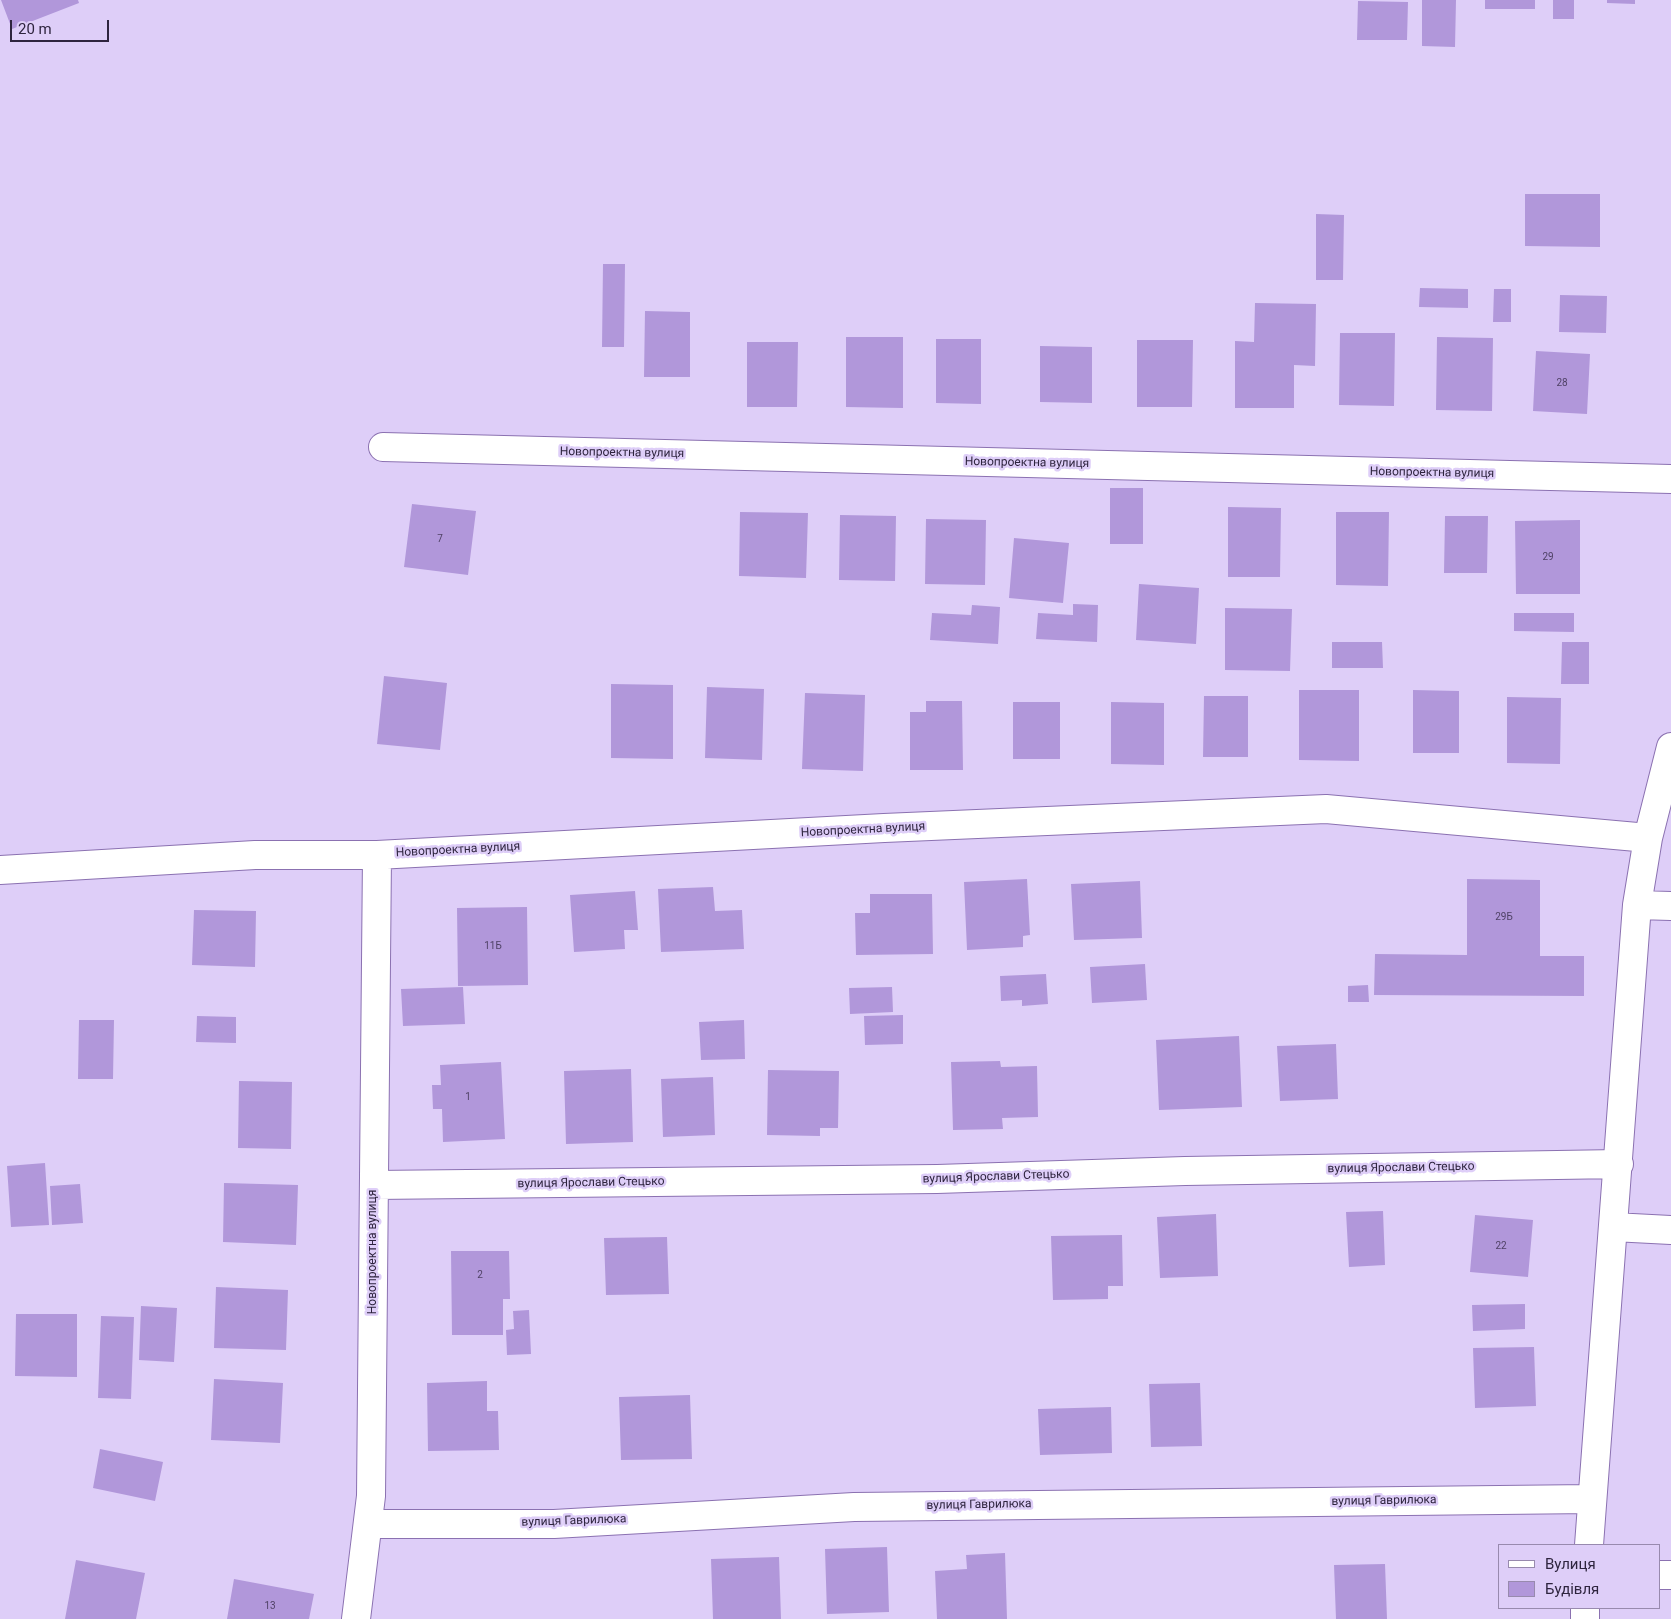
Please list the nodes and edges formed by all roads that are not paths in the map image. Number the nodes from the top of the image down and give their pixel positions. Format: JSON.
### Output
{"nodes":[{"id":1,"x":383,"y":446,"type":"dead end"},
{"id":2,"x":1671,"y":479,"type":"edge"},
{"id":3,"x":1671,"y":747,"type":"edge"},
{"id":4,"x":1648,"y":838,"type":"junction"},
{"id":5,"x":377,"y":855,"type":"junction"},
{"id":6,"x":0,"y":870,"type":"edge"},
{"id":7,"x":1637,"y":905,"type":"junction"},
{"id":8,"x":1671,"y":906,"type":"edge"},
{"id":9,"x":1619,"y":1164,"type":"junction"},
{"id":10,"x":374,"y":1186,"type":"junction"},
{"id":11,"x":1613,"y":1227,"type":"junction"},
{"id":12,"x":1671,"y":1230,"type":"edge"},
{"id":13,"x":1591,"y":1499,"type":"junction"},
{"id":14,"x":368,"y":1524,"type":"junction"},
{"id":15,"x":1589,"y":1544,"type":"edge"},
{"id":16,"x":356,"y":1619,"type":"edge"}],
"edges":[{"from":1,"to":2,"type":"street","name":"Новопроектна вулиця"},
{"from":3,"to":4,"type":"street"},
{"from":4,"to":5,"type":"street","name":"Новопроектна вулиця"},
{"from":4,"to":7,"type":"street"},
{"from":5,"to":6,"type":"street","name":"Новопроектна вулиця"},
{"from":5,"to":10,"type":"street","name":"Новопроектна вулиця"},
{"from":7,"to":8,"type":"street"},
{"from":7,"to":9,"type":"street"},
{"from":9,"to":10,"type":"street","name":"вулиця Ярослави Стецько"},
{"from":9,"to":11,"type":"street"},
{"from":10,"to":14,"type":"street","name":"Новопроектна вулиця"},
{"from":11,"to":12,"type":"street"},
{"from":11,"to":13,"type":"street"},
{"from":13,"to":14,"type":"street","name":"вулиця Гаврилюка"},
{"from":13,"to":15,"type":"street"},
{"from":14,"to":16,"type":"street","name":"Новопроектна вулиця"}]}
